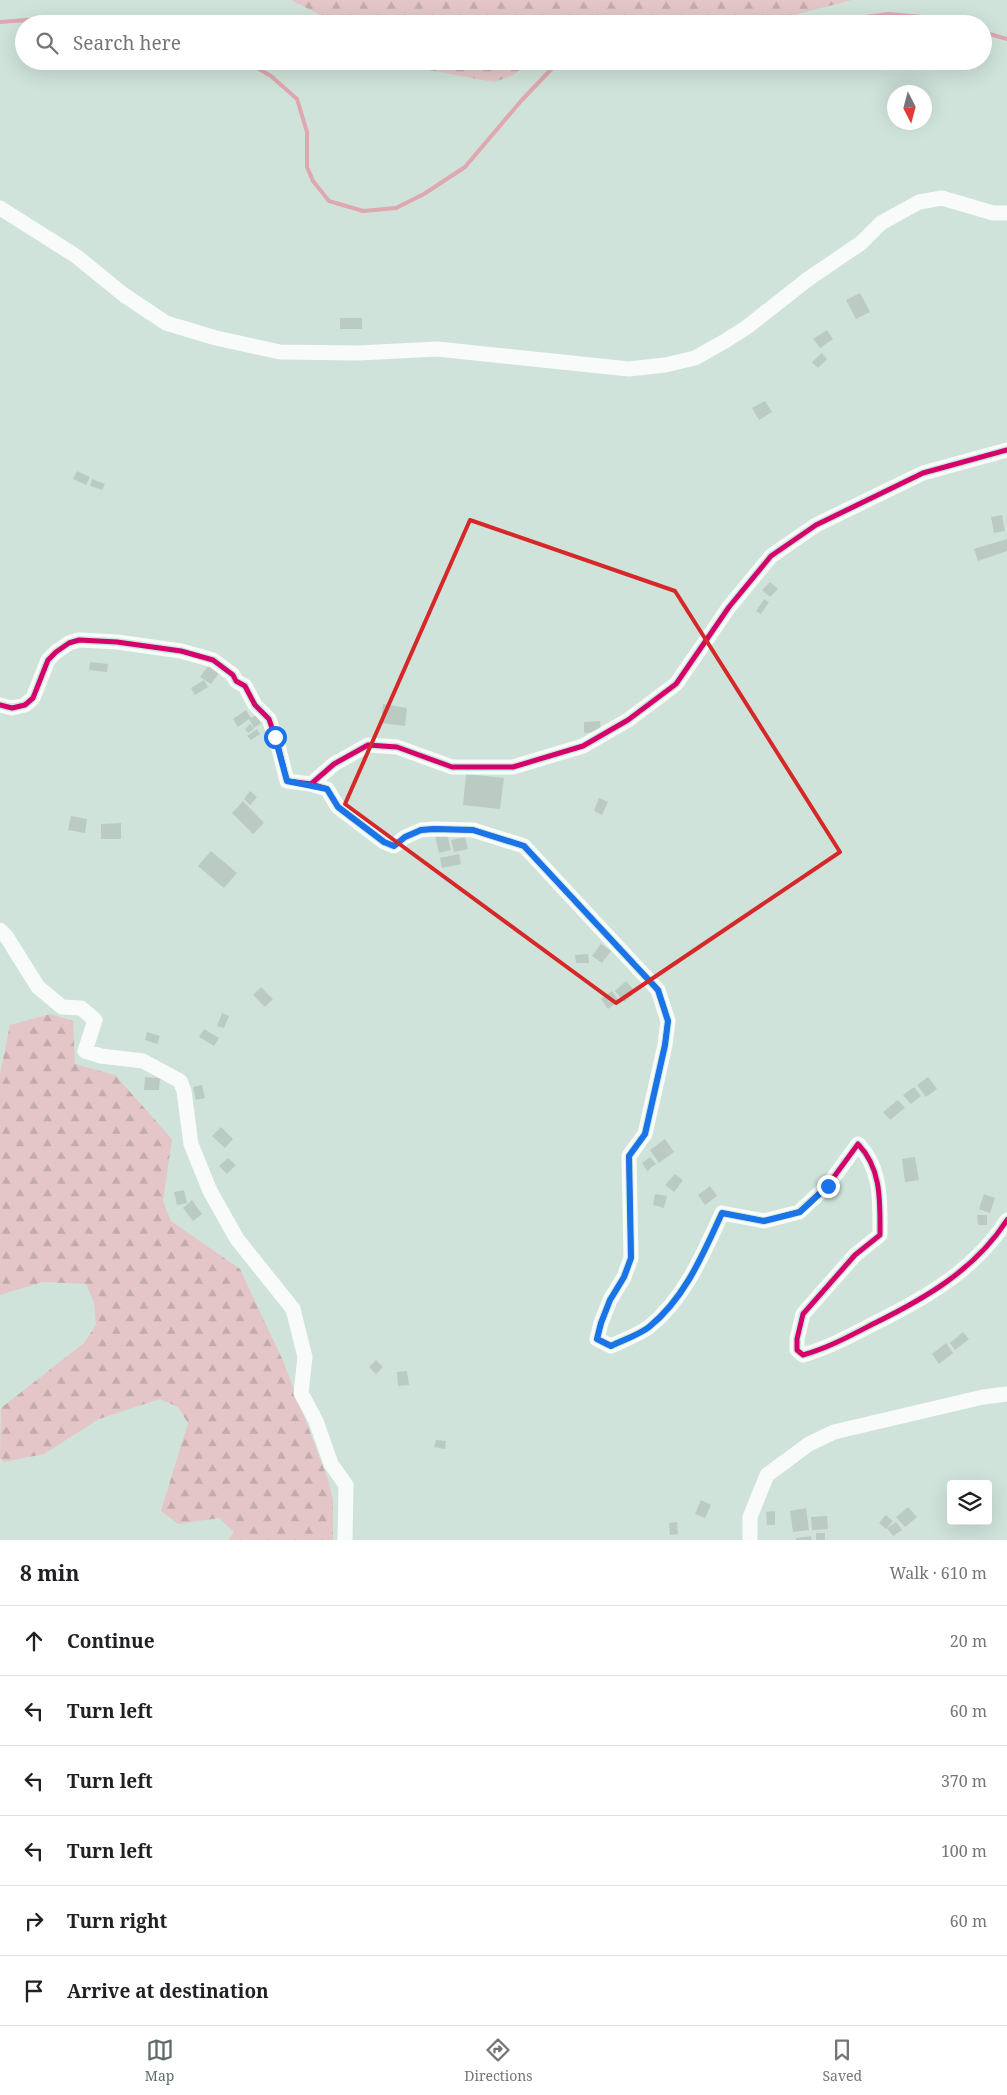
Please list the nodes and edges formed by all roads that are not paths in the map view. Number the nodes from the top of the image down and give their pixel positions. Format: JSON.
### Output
{"nodes":[{"id":1,"x":0,"y":208,"type":"edge"},
{"id":2,"x":1007,"y":213,"type":"edge"},
{"id":3,"x":1007,"y":450,"type":"edge"},
{"id":4,"x":0,"y":705,"type":"edge"},
{"id":5,"x":311,"y":784,"type":"junction"},
{"id":6,"x":0,"y":930,"type":"edge"},
{"id":7,"x":1007,"y":1220,"type":"edge"},
{"id":8,"x":1007,"y":1394,"type":"edge"},
{"id":9,"x":345,"y":1540,"type":"edge"},
{"id":10,"x":750,"y":1540,"type":"edge"}],
"edges":[{"from":1,"to":2,"type":"street"},
{"from":3,"to":5,"type":"street"},
{"from":4,"to":5,"type":"street"},
{"from":5,"to":7,"type":"street"},
{"from":6,"to":9,"type":"street"},
{"from":8,"to":10,"type":"street"}]}
